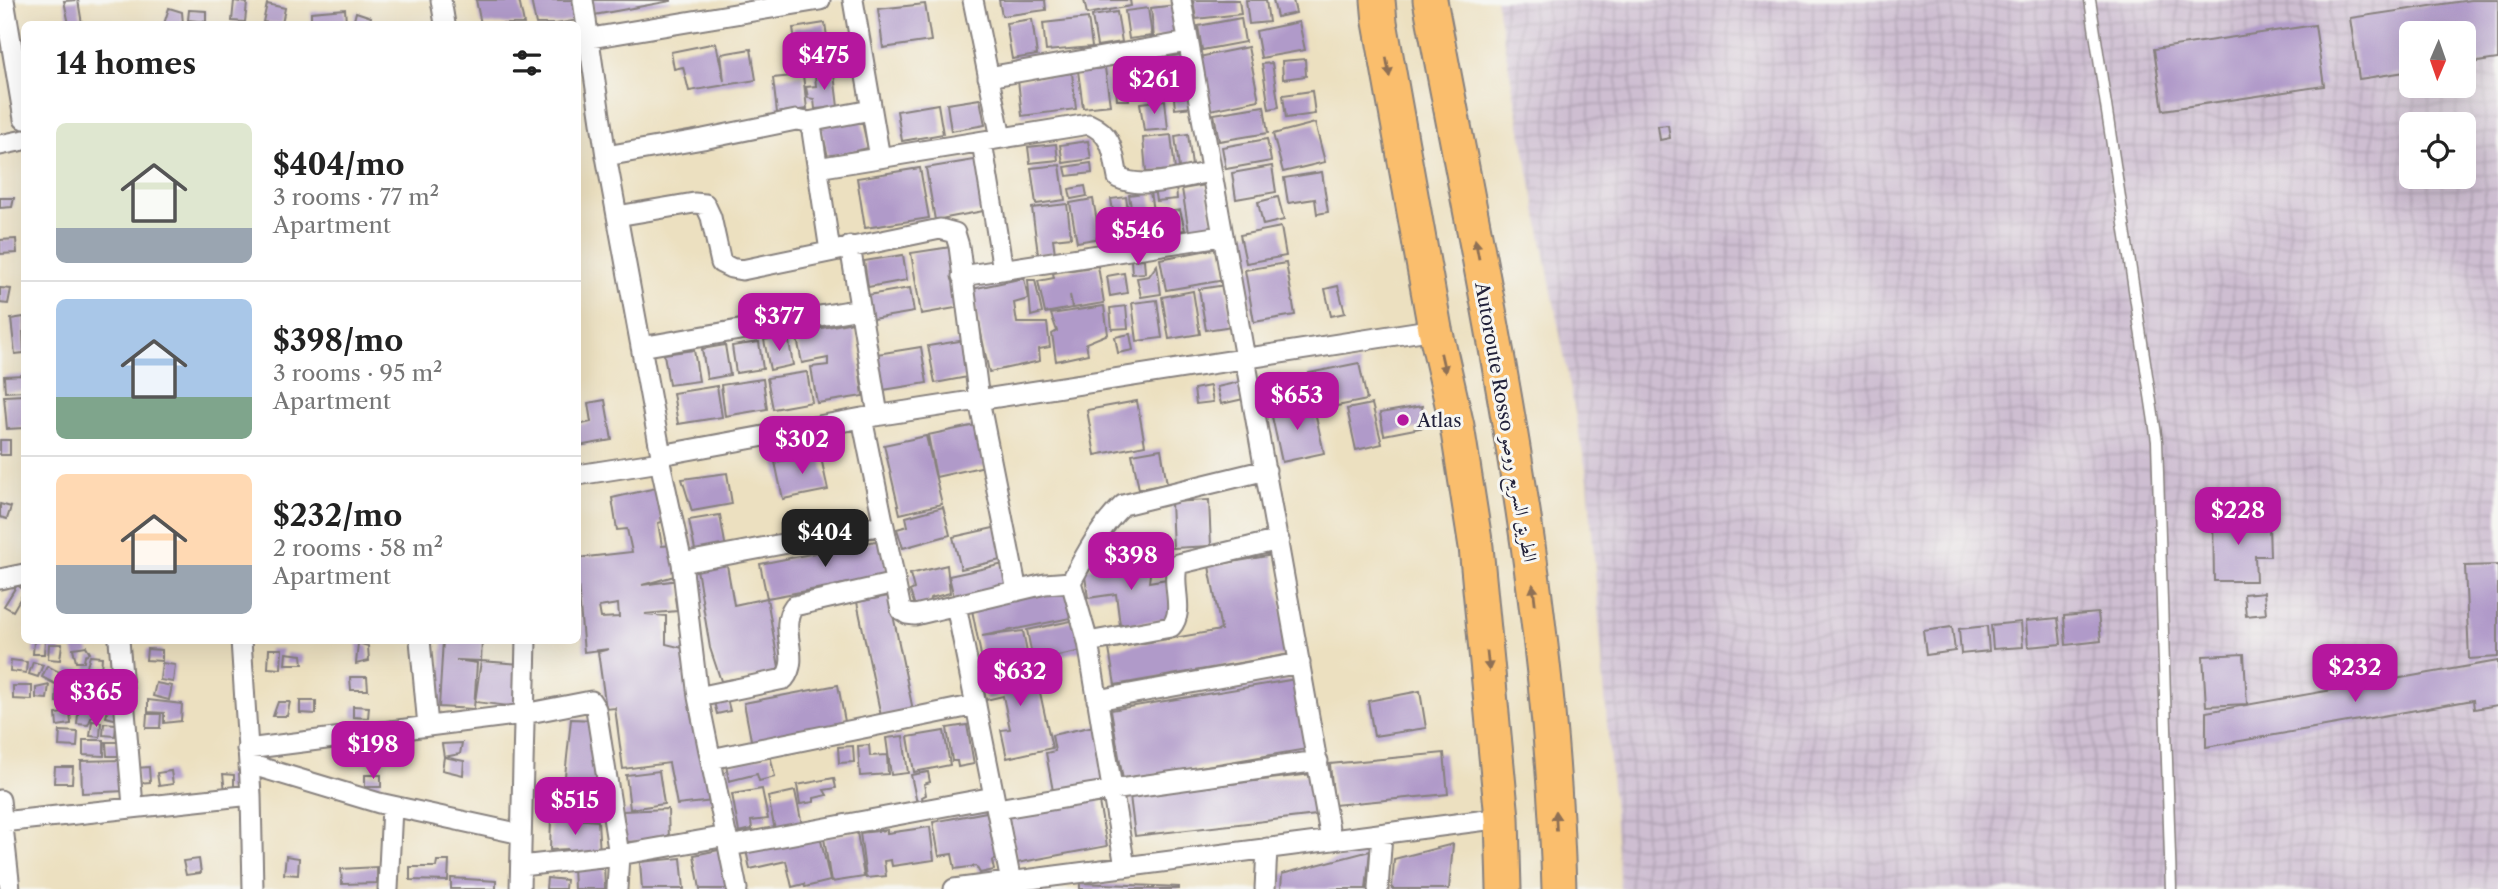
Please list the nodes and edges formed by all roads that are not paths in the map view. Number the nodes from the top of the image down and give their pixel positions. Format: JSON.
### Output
{"nodes":[{"id":1,"x":4,"y":0,"type":"edge"},
{"id":2,"x":441,"y":0,"type":"edge"},
{"id":3,"x":583,"y":0,"type":"edge"},
{"id":4,"x":820,"y":0,"type":"edge"},
{"id":5,"x":853,"y":0,"type":"edge"},
{"id":6,"x":973,"y":0,"type":"edge"},
{"id":7,"x":1181,"y":0,"type":"edge"},
{"id":8,"x":1378,"y":0,"type":"edge"},
{"id":9,"x":1430,"y":0,"type":"edge"},
{"id":10,"x":2090,"y":0,"type":"edge"},
{"id":11,"x":791,"y":2,"type":"edge"},
{"id":12,"x":444,"y":21,"type":"edge"},
{"id":13,"x":583,"y":39,"type":"edge"},
{"id":14,"x":1188,"y":42,"type":"junction"},
{"id":15,"x":988,"y":77,"type":"junction"},
{"id":16,"x":21,"y":101,"type":"edge"},
{"id":17,"x":871,"y":110,"type":"junction"},
{"id":18,"x":808,"y":122,"type":"junction"},
{"id":19,"x":992,"y":140,"type":"junction"},
{"id":20,"x":21,"y":141,"type":"edge"},
{"id":21,"x":0,"y":145,"type":"edge"},
{"id":22,"x":606,"y":156,"type":"junction"},
{"id":23,"x":880,"y":158,"type":"junction"},
{"id":24,"x":817,"y":168,"type":"junction"},
{"id":25,"x":1211,"y":172,"type":"junction"},
{"id":26,"x":617,"y":216,"type":"junction"},
{"id":27,"x":1221,"y":236,"type":"junction"},
{"id":28,"x":849,"y":246,"type":"junction"},
{"id":29,"x":830,"y":251,"type":"junction"},
{"id":30,"x":1003,"y":270,"type":"junction"},
{"id":31,"x":962,"y":276,"type":"junction"},
{"id":32,"x":860,"y":309,"type":"junction"},
{"id":33,"x":1436,"y":329,"type":"junction"},
{"id":34,"x":641,"y":347,"type":"junction"},
{"id":35,"x":1246,"y":356,"type":"junction"},
{"id":36,"x":979,"y":400,"type":"junction"},
{"id":37,"x":870,"y":416,"type":"junction"},
{"id":38,"x":661,"y":459,"type":"junction"},
{"id":39,"x":1266,"y":470,"type":"junction"},
{"id":40,"x":581,"y":474,"type":"edge"},
{"id":41,"x":883,"y":525,"type":"junction"},
{"id":42,"x":1279,"y":540,"type":"junction"},
{"id":43,"x":682,"y":563,"type":"junction"},
{"id":44,"x":21,"y":575,"type":"edge"},
{"id":45,"x":0,"y":579,"type":"edge"},
{"id":46,"x":1071,"y":582,"type":"junction"},
{"id":47,"x":895,"y":583,"type":"junction"},
{"id":48,"x":1017,"y":591,"type":"junction"},
{"id":49,"x":956,"y":605,"type":"junction"},
{"id":50,"x":1088,"y":642,"type":"junction"},
{"id":51,"x":119,"y":644,"type":"edge"},
{"id":52,"x":241,"y":644,"type":"edge"},
{"id":53,"x":420,"y":644,"type":"edge"},
{"id":54,"x":526,"y":644,"type":"edge"},
{"id":55,"x":1300,"y":663,"type":"junction"},
{"id":56,"x":698,"y":697,"type":"junction"},
{"id":57,"x":1097,"y":700,"type":"junction"},
{"id":58,"x":976,"y":705,"type":"junction"},
{"id":59,"x":524,"y":714,"type":"junction"},
{"id":60,"x":428,"y":726,"type":"junction"},
{"id":61,"x":248,"y":757,"type":"junction"},
{"id":62,"x":711,"y":759,"type":"junction"},
{"id":63,"x":1318,"y":761,"type":"junction"},
{"id":64,"x":1112,"y":790,"type":"junction"},
{"id":65,"x":251,"y":795,"type":"junction"},
{"id":66,"x":0,"y":800,"type":"edge"},
{"id":67,"x":995,"y":803,"type":"junction"},
{"id":68,"x":133,"y":806,"type":"junction"},
{"id":69,"x":392,"y":807,"type":"junction"},
{"id":70,"x":1502,"y":818,"type":"junction"},
{"id":71,"x":2,"y":822,"type":"junction"},
{"id":72,"x":521,"y":834,"type":"junction"},
{"id":73,"x":1382,"y":834,"type":"junction"},
{"id":74,"x":1331,"y":840,"type":"junction"},
{"id":75,"x":728,"y":841,"type":"junction"},
{"id":76,"x":1267,"y":848,"type":"junction"},
{"id":77,"x":619,"y":855,"type":"junction"},
{"id":78,"x":521,"y":866,"type":"junction"},
{"id":79,"x":1125,"y":867,"type":"junction"},
{"id":80,"x":1000,"y":885,"type":"edge"},
{"id":81,"x":10,"y":889,"type":"edge"},
{"id":82,"x":253,"y":889,"type":"edge"},
{"id":83,"x":388,"y":889,"type":"edge"},
{"id":84,"x":520,"y":889,"type":"edge"},
{"id":85,"x":618,"y":889,"type":"edge"},
{"id":86,"x":737,"y":889,"type":"edge"},
{"id":87,"x":954,"y":889,"type":"edge"},
{"id":88,"x":1265,"y":889,"type":"edge"},
{"id":89,"x":1378,"y":889,"type":"edge"},
{"id":90,"x":1504,"y":889,"type":"edge"},
{"id":91,"x":1559,"y":889,"type":"edge"},
{"id":92,"x":2171,"y":889,"type":"edge"}],
"edges":[{"from":1,"to":16,"type":"street"},
{"from":2,"to":12,"type":"street"},
{"from":3,"to":13,"type":"street"},
{"from":4,"to":11,"type":"street"},
{"from":5,"to":17,"type":"street"},
{"from":6,"to":15,"type":"street"},
{"from":7,"to":14,"type":"street"},
{"from":8,"to":33,"type":"highway","one_way":true},
{"from":91,"to":9,"type":"highway","name":"Autoroute Rosso الطريق السريع روصو","one_way":true},
{"from":10,"to":92,"type":"lane"},
{"from":11,"to":13,"type":"street"},
{"from":13,"to":22,"type":"street"},
{"from":14,"to":15,"type":"street"},
{"from":14,"to":25,"type":"street"},
{"from":15,"to":19,"type":"street"},
{"from":17,"to":18,"type":"street"},
{"from":17,"to":23,"type":"street"},
{"from":18,"to":22,"type":"street"},
{"from":18,"to":24,"type":"street"},
{"from":19,"to":23,"type":"street"},
{"from":19,"to":25,"type":"street"},
{"from":19,"to":30,"type":"street"},
{"from":20,"to":21,"type":"street"},
{"from":22,"to":26,"type":"street"},
{"from":23,"to":24,"type":"street"},
{"from":24,"to":29,"type":"street"},
{"from":25,"to":27,"type":"street"},
{"from":26,"to":29,"type":"street"},
{"from":26,"to":34,"type":"street"},
{"from":27,"to":30,"type":"street"},
{"from":27,"to":35,"type":"street"},
{"from":28,"to":29,"type":"street"},
{"from":28,"to":31,"type":"street"},
{"from":28,"to":32,"type":"street"},
{"from":30,"to":31,"type":"street"},
{"from":31,"to":36,"type":"street"},
{"from":32,"to":34,"type":"street"},
{"from":32,"to":37,"type":"street"},
{"from":33,"to":35,"type":"street"},
{"from":33,"to":70,"type":"highway","one_way":true},
{"from":34,"to":38,"type":"street"},
{"from":35,"to":36,"type":"street"},
{"from":35,"to":39,"type":"street"},
{"from":36,"to":37,"type":"street"},
{"from":36,"to":48,"type":"street"},
{"from":37,"to":38,"type":"street"},
{"from":37,"to":41,"type":"street"},
{"from":38,"to":40,"type":"street"},
{"from":38,"to":43,"type":"street"},
{"from":39,"to":42,"type":"street"},
{"from":39,"to":46,"type":"street"},
{"from":41,"to":43,"type":"street"},
{"from":41,"to":47,"type":"street"},
{"from":42,"to":50,"type":"street"},
{"from":42,"to":55,"type":"street"},
{"from":43,"to":56,"type":"street"},
{"from":44,"to":45,"type":"street"},
{"from":46,"to":48,"type":"street"},
{"from":46,"to":50,"type":"street"},
{"from":47,"to":49,"type":"street"},
{"from":47,"to":56,"type":"street"},
{"from":48,"to":49,"type":"street"},
{"from":49,"to":58,"type":"street"},
{"from":50,"to":57,"type":"street"},
{"from":51,"to":68,"type":"street"},
{"from":52,"to":61,"type":"street"},
{"from":53,"to":60,"type":"street"},
{"from":54,"to":59,"type":"street"},
{"from":55,"to":57,"type":"street"},
{"from":55,"to":63,"type":"street"},
{"from":56,"to":62,"type":"street"},
{"from":57,"to":64,"type":"street"},
{"from":58,"to":62,"type":"street"},
{"from":58,"to":67,"type":"street"},
{"from":59,"to":60,"type":"street"},
{"from":59,"to":72,"type":"street"},
{"from":59,"to":77,"type":"street"},
{"from":60,"to":61,"type":"street"},
{"from":61,"to":65,"type":"street"},
{"from":61,"to":69,"type":"street"},
{"from":62,"to":75,"type":"street"},
{"from":63,"to":64,"type":"street"},
{"from":63,"to":74,"type":"street"},
{"from":64,"to":67,"type":"street"},
{"from":64,"to":79,"type":"street"},
{"from":65,"to":68,"type":"street"},
{"from":65,"to":82,"type":"street"},
{"from":66,"to":71,"type":"street"},
{"from":67,"to":75,"type":"street"},
{"from":67,"to":80,"type":"street"},
{"from":68,"to":71,"type":"street"},
{"from":69,"to":72,"type":"street"},
{"from":69,"to":83,"type":"street"},
{"from":70,"to":73,"type":"street"},
{"from":70,"to":90,"type":"highway"},
{"from":71,"to":81,"type":"street"},
{"from":72,"to":78,"type":"street"},
{"from":73,"to":74,"type":"street"},
{"from":73,"to":89,"type":"street"},
{"from":74,"to":76,"type":"street"},
{"from":75,"to":77,"type":"street"},
{"from":75,"to":86,"type":"street"},
{"from":76,"to":79,"type":"street"},
{"from":76,"to":88,"type":"street"},
{"from":77,"to":78,"type":"street"},
{"from":77,"to":85,"type":"street"},
{"from":78,"to":84,"type":"street"},
{"from":79,"to":80,"type":"street"},
{"from":80,"to":87,"type":"street"}]}
